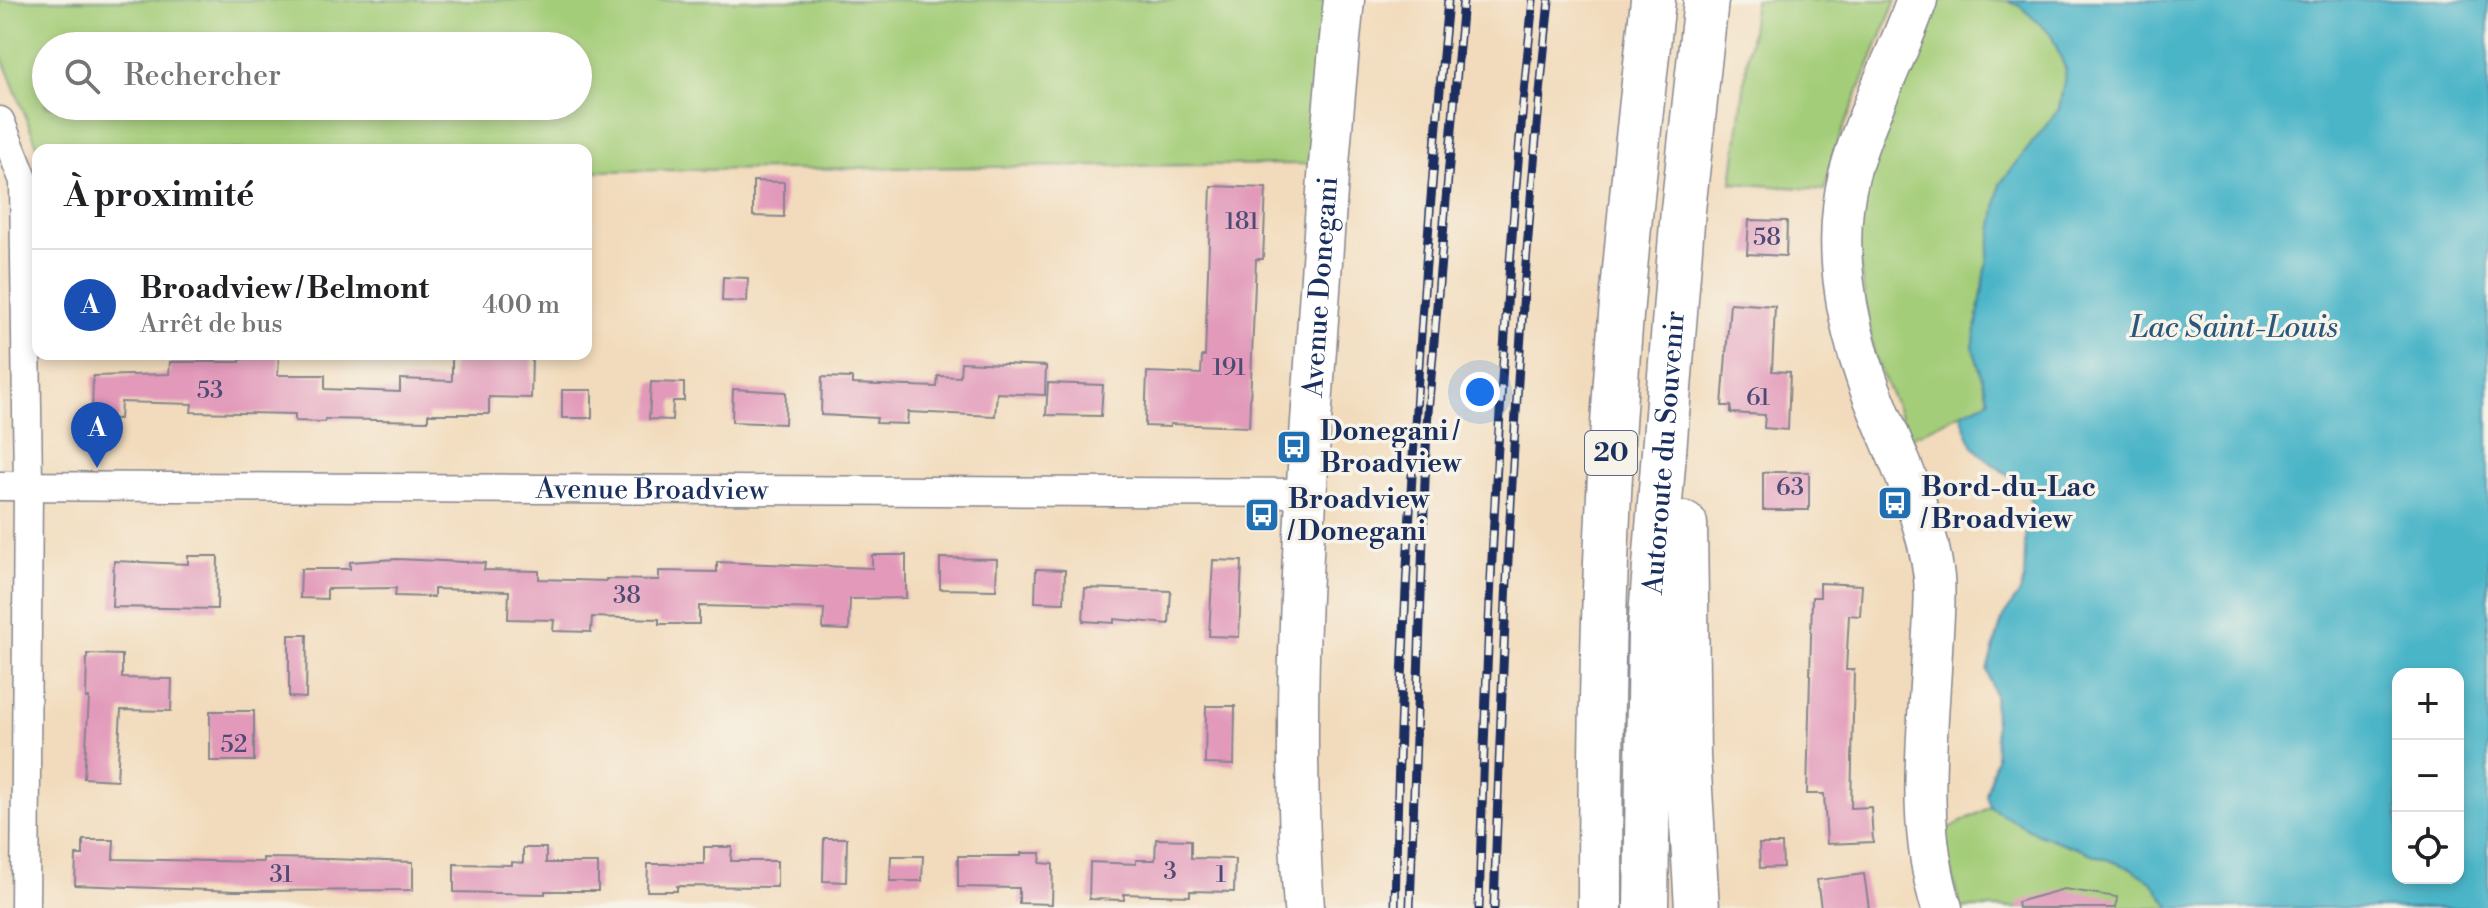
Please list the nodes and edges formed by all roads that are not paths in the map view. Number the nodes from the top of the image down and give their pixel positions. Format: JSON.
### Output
{"nodes":[{"id":1,"x":1344,"y":0,"type":"edge"},
{"id":2,"x":1653,"y":0,"type":"edge"},
{"id":3,"x":1706,"y":0,"type":"edge"},
{"id":4,"x":1917,"y":0,"type":"edge"},
{"id":5,"x":0,"y":121,"type":"edge"},
{"id":6,"x":1683,"y":210,"type":"junction"},
{"id":7,"x":0,"y":486,"type":"edge"},
{"id":8,"x":28,"y":486,"type":"junction"},
{"id":9,"x":1306,"y":493,"type":"junction"},
{"id":10,"x":25,"y":908,"type":"edge"},
{"id":11,"x":1304,"y":908,"type":"edge"},
{"id":12,"x":1600,"y":908,"type":"edge"},
{"id":13,"x":1646,"y":908,"type":"edge"},
{"id":14,"x":1697,"y":908,"type":"edge"},
{"id":15,"x":1942,"y":908,"type":"edge"}],
"edges":[{"from":1,"to":9,"type":"street","name":"Avenue Donegani"},
{"from":2,"to":12,"type":"highway","name":"Autoroute du Souvenir","number":"20"},
{"from":3,"to":6,"type":"highway","name":"Autoroute du Souvenir","number":"20"},
{"from":4,"to":15,"type":"street"},
{"from":5,"to":8,"type":"street"},
{"from":6,"to":13,"type":"highway","name":"Autoroute du Souvenir","number":"20"},
{"from":6,"to":14,"type":"highway"},
{"from":7,"to":8,"type":"street","name":"Avenue Broadview"},
{"from":8,"to":9,"type":"street","name":"Avenue Broadview"},
{"from":8,"to":10,"type":"street"},
{"from":9,"to":11,"type":"street","name":"Avenue Donegani"}]}
